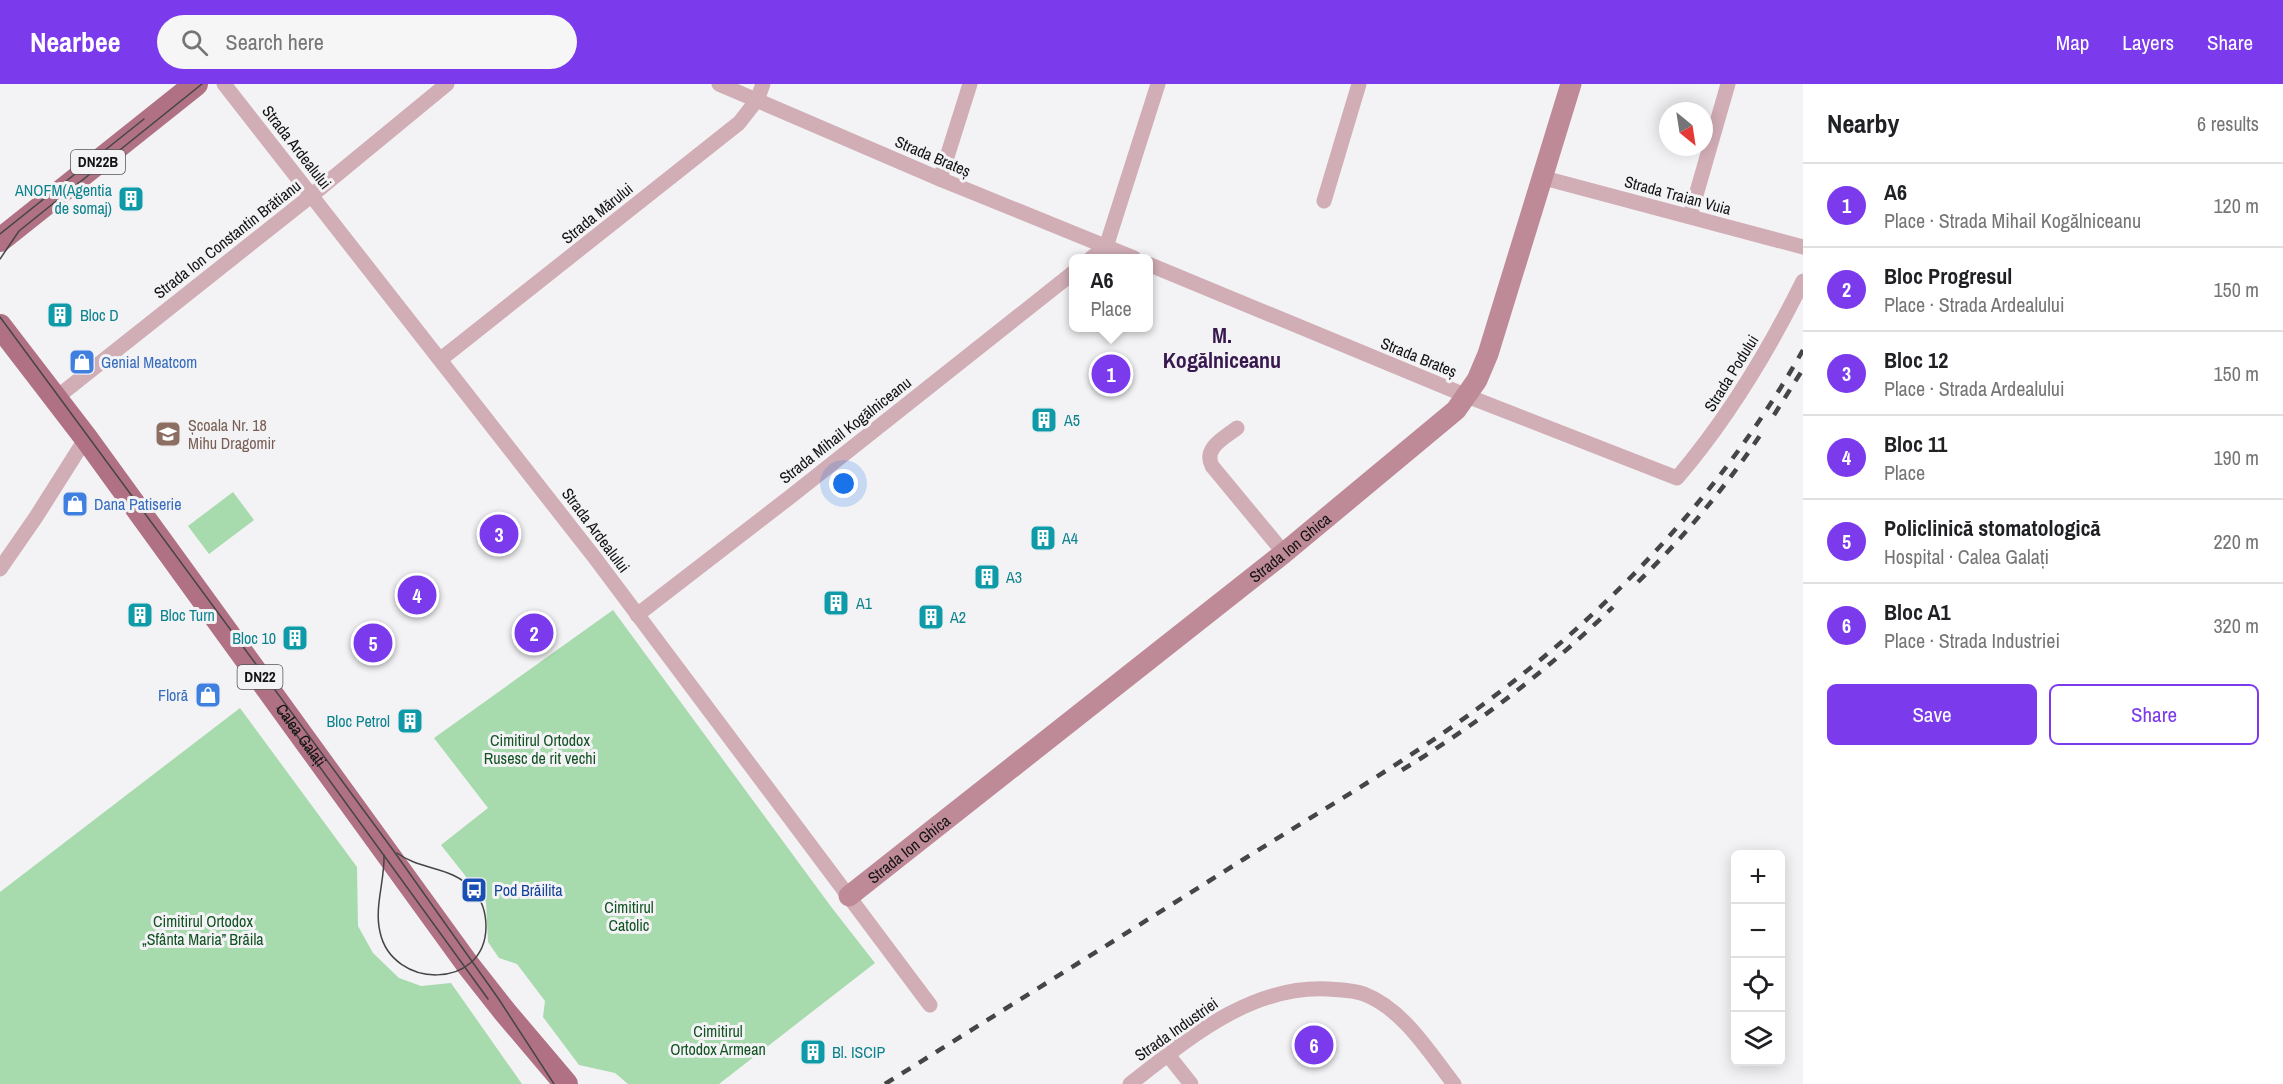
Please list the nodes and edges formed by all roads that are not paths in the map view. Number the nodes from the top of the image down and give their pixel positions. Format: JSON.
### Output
{"nodes":[{"id":1,"x":196,"y":84,"type":"edge"},
{"id":2,"x":225,"y":84,"type":"edge"},
{"id":3,"x":447,"y":84,"type":"edge"},
{"id":4,"x":719,"y":84,"type":"edge"},
{"id":5,"x":763,"y":84,"type":"edge"},
{"id":6,"x":969,"y":84,"type":"edge"},
{"id":7,"x":1158,"y":84,"type":"edge"},
{"id":8,"x":1359,"y":84,"type":"edge"},
{"id":9,"x":1571,"y":84,"type":"edge"},
{"id":10,"x":1728,"y":84,"type":"edge"},
{"id":11,"x":757,"y":100,"type":"junction"},
{"id":12,"x":1544,"y":178,"type":"junction"},
{"id":13,"x":940,"y":179,"type":"junction"},
{"id":14,"x":312,"y":195,"type":"junction"},
{"id":15,"x":1323,"y":201,"type":"dead end"},
{"id":16,"x":1690,"y":216,"type":"junction"},
{"id":17,"x":0,"y":240,"type":"edge"},
{"id":18,"x":1106,"y":247,"type":"junction"},
{"id":19,"x":1803,"y":248,"type":"edge"},
{"id":20,"x":1096,"y":254,"type":"edge"},
{"id":21,"x":1124,"y":254,"type":"edge"},
{"id":22,"x":1153,"y":266,"type":"edge"},
{"id":23,"x":1069,"y":276,"type":"edge"},
{"id":24,"x":1803,"y":281,"type":"edge"},
{"id":25,"x":0,"y":326,"type":"edge"},
{"id":26,"x":441,"y":359,"type":"junction"},
{"id":27,"x":1467,"y":396,"type":"junction"},
{"id":28,"x":56,"y":398,"type":"junction"},
{"id":29,"x":1237,"y":428,"type":"dead end"},
{"id":30,"x":86,"y":438,"type":"junction"},
{"id":31,"x":1677,"y":478,"type":"joint"},
{"id":32,"x":1284,"y":553,"type":"junction"},
{"id":33,"x":0,"y":569,"type":"edge"},
{"id":34,"x":637,"y":615,"type":"junction"},
{"id":35,"x":849,"y":896,"type":"junction"},
{"id":36,"x":930,"y":1005,"type":"dead end"},
{"id":37,"x":1168,"y":1055,"type":"junction"},
{"id":38,"x":566,"y":1084,"type":"edge"},
{"id":39,"x":1130,"y":1084,"type":"edge"},
{"id":40,"x":1191,"y":1084,"type":"edge"},
{"id":41,"x":1454,"y":1084,"type":"edge"}],
"edges":[{"from":1,"to":17,"type":"main road","number":"DN22B"},
{"from":2,"to":14,"type":"street","name":"Strada Ardealului"},
{"from":3,"to":14,"type":"street","name":"Strada Ion Constantin Brătianu"},
{"from":4,"to":11,"type":"street","name":"Strada Brateș"},
{"from":5,"to":11,"type":"street","name":"Strada Mărului"},
{"from":6,"to":13,"type":"street"},
{"from":7,"to":18,"type":"street"},
{"from":8,"to":15,"type":"street"},
{"from":9,"to":12,"type":"street","name":"Strada Ion Ghica"},
{"from":10,"to":16,"type":"street"},
{"from":11,"to":13,"type":"street","name":"Strada Brateș"},
{"from":11,"to":26,"type":"street","name":"Strada Mărului"},
{"from":12,"to":16,"type":"street","name":"Strada Traian Vuia"},
{"from":12,"to":27,"type":"street","name":"Strada Ion Ghica"},
{"from":13,"to":18,"type":"street","name":"Strada Brateș"},
{"from":14,"to":26,"type":"street","name":"Strada Ardealului"},
{"from":14,"to":28,"type":"street","name":"Strada Ion Constantin Brătianu"},
{"from":16,"to":19,"type":"street","name":"Strada Traian Vuia"},
{"from":18,"to":20,"type":"street"},
{"from":18,"to":21,"type":"street","name":"Strada Brateș"},
{"from":22,"to":27,"type":"street","name":"Strada Brateș"},
{"from":23,"to":34,"type":"street","name":"Strada Mihail Kogălniceanu"},
{"from":24,"to":31,"type":"street","name":"Strada Podului"},
{"from":25,"to":28,"type":"main road","name":"Calea Galați","number":"DN22"},
{"from":26,"to":34,"type":"street","name":"Strada Ardealului"},
{"from":27,"to":31,"type":"street","name":"Strada Brateș"},
{"from":27,"to":32,"type":"street","name":"Strada Ion Ghica"},
{"from":28,"to":30,"type":"main road","name":"Calea Galați","number":"DN22"},
{"from":29,"to":32,"type":"street"},
{"from":30,"to":33,"type":"street"},
{"from":30,"to":38,"type":"main road","name":"Calea Galați","number":"DN22"},
{"from":32,"to":35,"type":"street","name":"Strada Ion Ghica"},
{"from":34,"to":35,"type":"street","name":"Strada Ardealului"},
{"from":35,"to":36,"type":"street","name":"Strada Ardealului"},
{"from":37,"to":39,"type":"street","name":"Strada Industriei"},
{"from":37,"to":40,"type":"street"},
{"from":37,"to":41,"type":"street","name":"Strada Industriei"}]}
